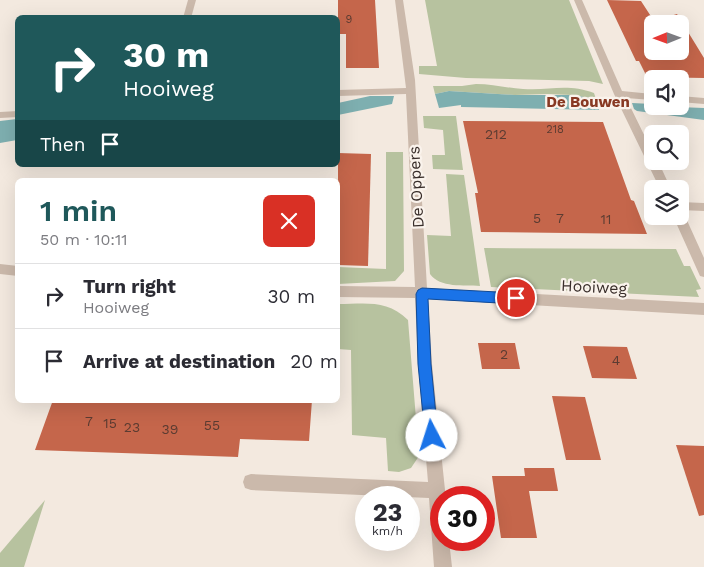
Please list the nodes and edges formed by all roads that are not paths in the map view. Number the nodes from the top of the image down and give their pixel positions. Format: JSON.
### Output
{"nodes":[{"id":1,"x":192,"y":0,"type":"edge"},
{"id":2,"x":399,"y":0,"type":"edge"},
{"id":3,"x":578,"y":0,"type":"edge"},
{"id":4,"x":188,"y":15,"type":"edge"},
{"id":5,"x":410,"y":85,"type":"junction"},
{"id":6,"x":340,"y":93,"type":"edge"},
{"id":7,"x":619,"y":94,"type":"junction"},
{"id":8,"x":644,"y":96,"type":"edge"},
{"id":9,"x":689,"y":100,"type":"edge"},
{"id":10,"x":704,"y":101,"type":"edge"},
{"id":11,"x":15,"y":114,"type":"edge"},
{"id":12,"x":0,"y":115,"type":"edge"},
{"id":13,"x":662,"y":180,"type":"edge"},
{"id":14,"x":689,"y":206,"type":"edge"},
{"id":15,"x":704,"y":207,"type":"edge"},
{"id":16,"x":683,"y":225,"type":"edge"},
{"id":17,"x":0,"y":268,"type":"edge"},
{"id":18,"x":15,"y":270,"type":"edge"},
{"id":19,"x":704,"y":272,"type":"edge"},
{"id":20,"x":340,"y":292,"type":"edge"},
{"id":21,"x":422,"y":294,"type":"junction"},
{"id":22,"x":704,"y":309,"type":"edge"},
{"id":23,"x":251,"y":482,"type":"dead end"},
{"id":24,"x":437,"y":486,"type":"edge"},
{"id":25,"x":430,"y":490,"type":"edge"},
{"id":26,"x":442,"y":551,"type":"edge"},
{"id":27,"x":443,"y":567,"type":"edge"}],
"edges":[{"from":1,"to":4,"type":"street"},
{"from":2,"to":5,"type":"street","name":"De Oppers"},
{"from":3,"to":7,"type":"street"},
{"from":5,"to":6,"type":"street"},
{"from":5,"to":21,"type":"street","name":"De Oppers"},
{"from":7,"to":8,"type":"street"},
{"from":7,"to":13,"type":"street"},
{"from":9,"to":10,"type":"street"},
{"from":11,"to":12,"type":"street"},
{"from":14,"to":15,"type":"street"},
{"from":16,"to":19,"type":"street"},
{"from":17,"to":18,"type":"street"},
{"from":20,"to":21,"type":"street"},
{"from":21,"to":22,"type":"street","name":"Hooiweg"},
{"from":21,"to":24,"type":"street","name":"De Oppers"},
{"from":23,"to":25,"type":"street"},
{"from":26,"to":27,"type":"street","name":"De Oppers"}]}
